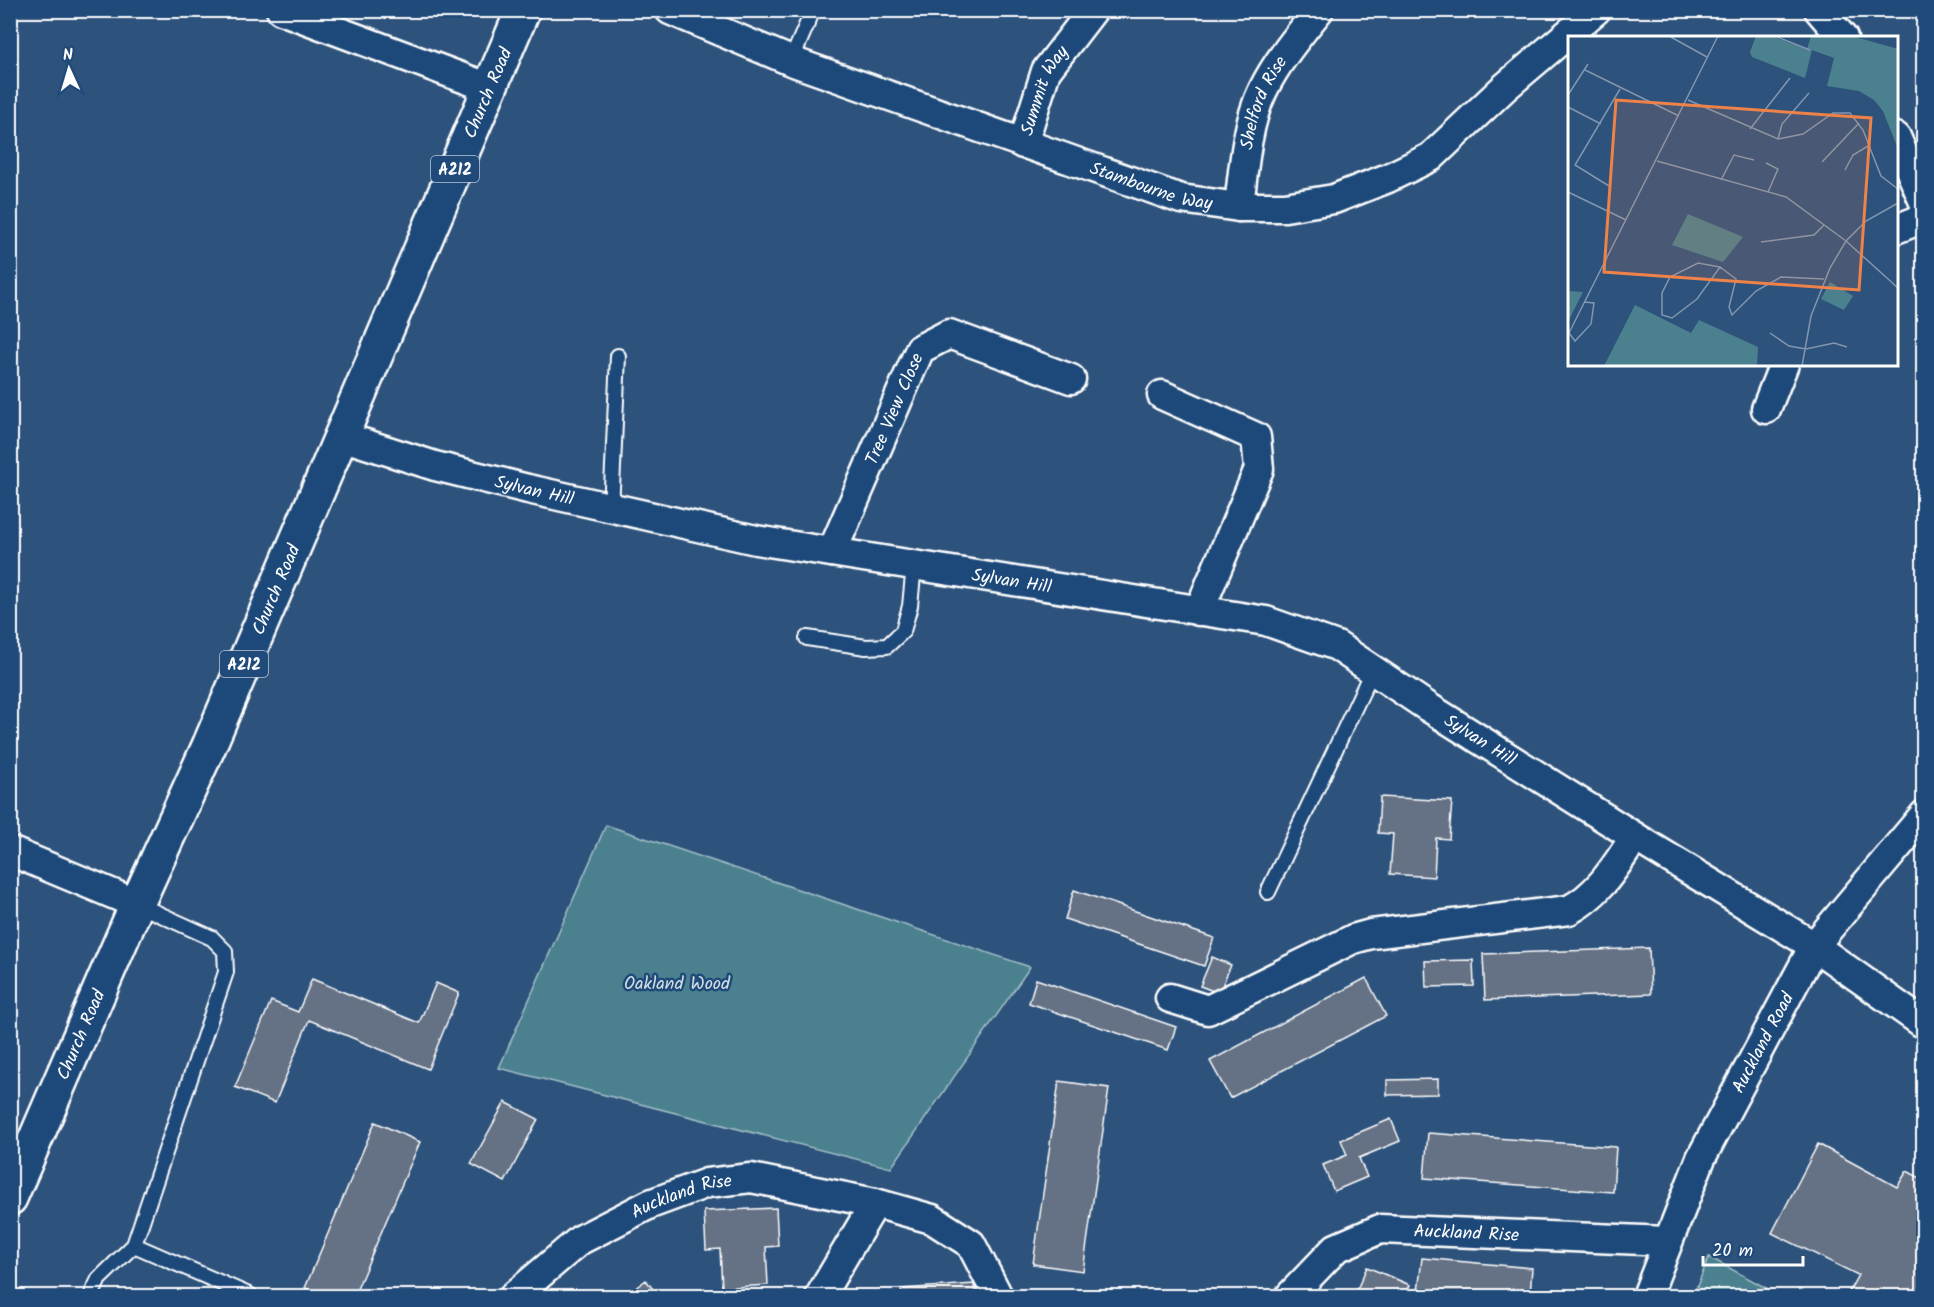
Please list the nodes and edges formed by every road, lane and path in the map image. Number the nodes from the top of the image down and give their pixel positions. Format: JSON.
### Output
{"nodes":[{"id":1,"x":281,"y":10,"type":"edge"},
{"id":2,"x":523,"y":10,"type":"edge"},
{"id":3,"x":670,"y":10,"type":"edge"},
{"id":4,"x":813,"y":10,"type":"edge"},
{"id":5,"x":1093,"y":10,"type":"edge"},
{"id":6,"x":1319,"y":10,"type":"edge"},
{"id":7,"x":1596,"y":10,"type":"edge"},
{"id":8,"x":1820,"y":10,"type":"edge"},
{"id":9,"x":1841,"y":36,"type":"edge"},
{"id":10,"x":791,"y":61,"type":"junction"},
{"id":11,"x":490,"y":88,"type":"junction"},
{"id":12,"x":1898,"y":142,"type":"edge"},
{"id":13,"x":1023,"y":144,"type":"junction"},
{"id":14,"x":1923,"y":202,"type":"edge"},
{"id":15,"x":1239,"y":207,"type":"junction"},
{"id":16,"x":1923,"y":218,"type":"edge"},
{"id":17,"x":1898,"y":228,"type":"edge"},
{"id":18,"x":618,"y":356,"type":"dead end"},
{"id":19,"x":1783,"y":366,"type":"edge"},
{"id":20,"x":1071,"y":379,"type":"dead end"},
{"id":21,"x":1162,"y":395,"type":"dead end"},
{"id":22,"x":1766,"y":409,"type":"dead end"},
{"id":23,"x":340,"y":436,"type":"junction"},
{"id":24,"x":611,"y":510,"type":"junction"},
{"id":25,"x":832,"y":552,"type":"junction"},
{"id":26,"x":914,"y":565,"type":"junction"},
{"id":27,"x":1199,"y":611,"type":"junction"},
{"id":28,"x":807,"y":638,"type":"dead end"},
{"id":29,"x":1373,"y":669,"type":"junction"},
{"id":30,"x":1923,"y":815,"type":"edge"},
{"id":31,"x":1635,"y":837,"type":"junction"},
{"id":32,"x":10,"y":852,"type":"edge"},
{"id":33,"x":1268,"y":892,"type":"dead end"},
{"id":34,"x":137,"y":904,"type":"junction"},
{"id":35,"x":1814,"y":945,"type":"junction"},
{"id":36,"x":1170,"y":998,"type":"dead end"},
{"id":37,"x":1923,"y":1024,"type":"edge"},
{"id":38,"x":10,"y":1198,"type":"edge"},
{"id":39,"x":875,"y":1203,"type":"junction"},
{"id":40,"x":1667,"y":1241,"type":"junction"},
{"id":41,"x":134,"y":1245,"type":"junction"},
{"id":42,"x":92,"y":1296,"type":"edge"},
{"id":43,"x":251,"y":1296,"type":"edge"},
{"id":44,"x":514,"y":1296,"type":"edge"},
{"id":45,"x":820,"y":1296,"type":"edge"},
{"id":46,"x":998,"y":1296,"type":"edge"},
{"id":47,"x":1290,"y":1296,"type":"edge"},
{"id":48,"x":1647,"y":1296,"type":"edge"}],
"edges":[{"from":1,"to":11,"type":"street"},
{"from":2,"to":11,"type":"main road","name":"Church Road","number":"A212"},
{"from":3,"to":10,"type":"street","name":"Stambourne Way"},
{"from":4,"to":10,"type":"lane"},
{"from":5,"to":13,"type":"street","name":"Summit Way"},
{"from":6,"to":15,"type":"street","name":"Shelford Rise"},
{"from":7,"to":15,"type":"street","name":"Stambourne Way"},
{"from":8,"to":9,"type":"street"},
{"from":10,"to":13,"type":"street","name":"Stambourne Way"},
{"from":11,"to":23,"type":"main road","name":"Church Road","number":"A212"},
{"from":12,"to":14,"type":"street"},
{"from":13,"to":15,"type":"street","name":"Stambourne Way"},
{"from":16,"to":17,"type":"street"},
{"from":18,"to":24,"type":"lane"},
{"from":19,"to":22,"type":"street"},
{"from":20,"to":25,"type":"street","name":"Tree View Close"},
{"from":21,"to":27,"type":"street"},
{"from":23,"to":24,"type":"street","name":"Sylvan Hill"},
{"from":23,"to":34,"type":"main road","name":"Church Road","number":"A212"},
{"from":24,"to":25,"type":"street","name":"Sylvan Hill"},
{"from":25,"to":26,"type":"street","name":"Sylvan Hill"},
{"from":26,"to":27,"type":"street","name":"Sylvan Hill"},
{"from":26,"to":28,"type":"lane"},
{"from":27,"to":29,"type":"street","name":"Sylvan Hill"},
{"from":29,"to":31,"type":"street","name":"Sylvan Hill"},
{"from":29,"to":33,"type":"lane"},
{"from":30,"to":35,"type":"street","name":"Auckland Road"},
{"from":31,"to":35,"type":"street","name":"Sylvan Hill"},
{"from":31,"to":36,"type":"street"},
{"from":32,"to":34,"type":"street"},
{"from":34,"to":38,"type":"main road","name":"Church Road","number":"A212"},
{"from":34,"to":41,"type":"lane"},
{"from":35,"to":37,"type":"street","name":"Sylvan Hill"},
{"from":35,"to":40,"type":"street","name":"Auckland Road"},
{"from":39,"to":44,"type":"street","name":"Auckland Rise"},
{"from":39,"to":45,"type":"street"},
{"from":39,"to":46,"type":"street","name":"Auckland Rise"},
{"from":40,"to":47,"type":"street","name":"Auckland Rise"},
{"from":40,"to":48,"type":"street","name":"Auckland Road"},
{"from":41,"to":42,"type":"lane"},
{"from":41,"to":43,"type":"lane"}]}
